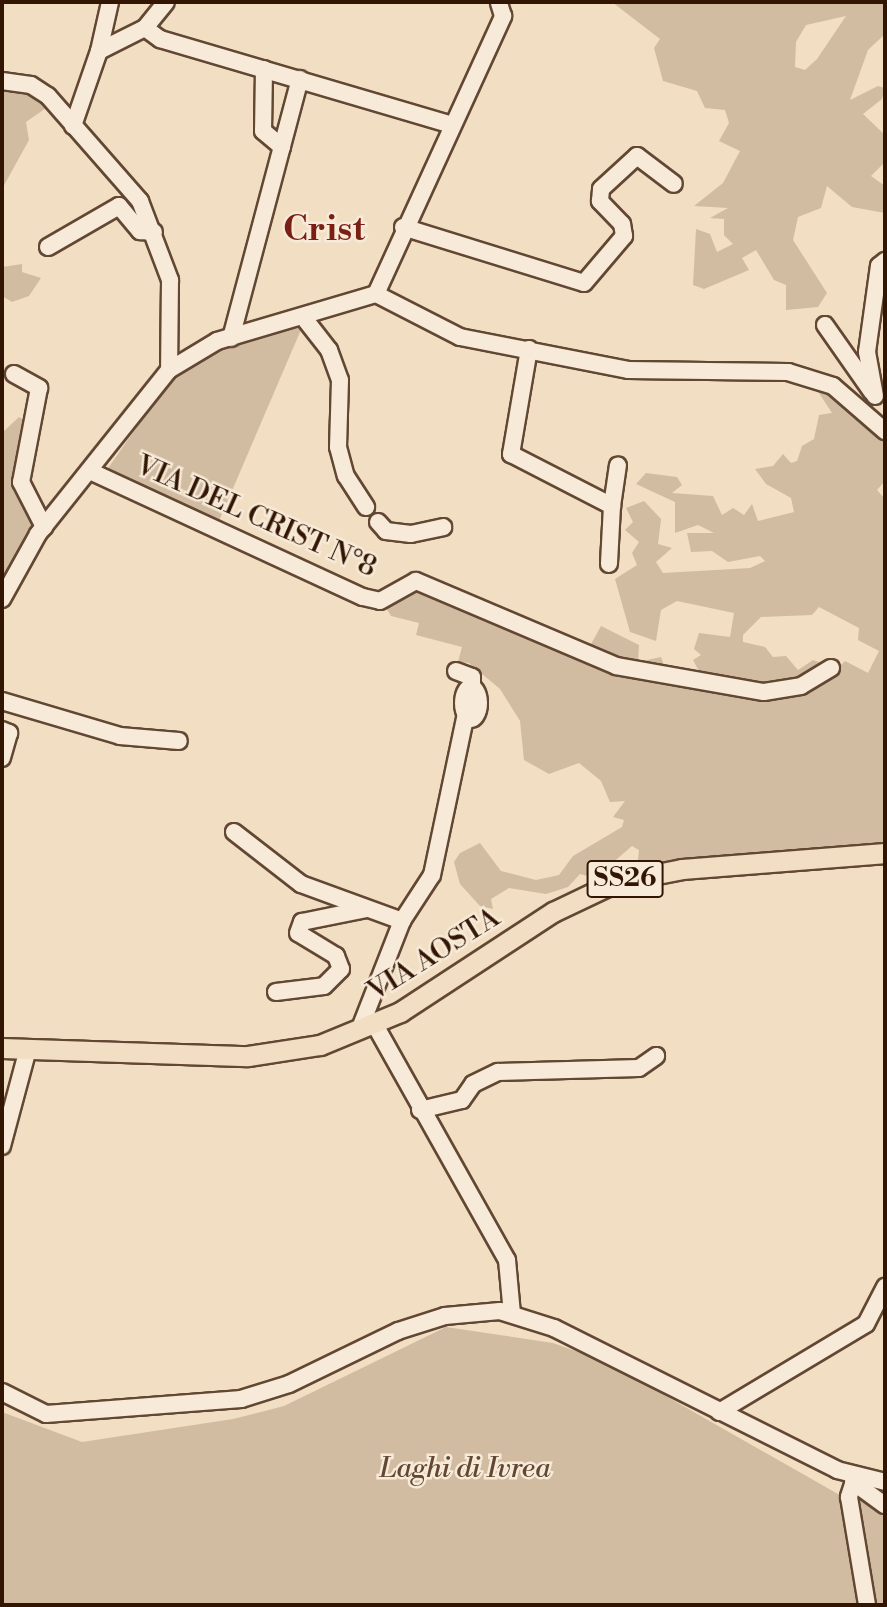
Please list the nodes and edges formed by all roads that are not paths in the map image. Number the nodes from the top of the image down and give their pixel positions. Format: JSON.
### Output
{"nodes":[{"id":1,"x":110,"y":2,"type":"edge"},
{"id":2,"x":166,"y":2,"type":"edge"},
{"id":3,"x":499,"y":3,"type":"edge"},
{"id":4,"x":145,"y":28,"type":"junction"},
{"id":5,"x":99,"y":51,"type":"junction"},
{"id":6,"x":264,"y":69,"type":"junction"},
{"id":7,"x":300,"y":79,"type":"junction"},
{"id":8,"x":2,"y":81,"type":"edge"},
{"id":9,"x":449,"y":124,"type":"junction"},
{"id":10,"x":74,"y":128,"type":"junction"},
{"id":11,"x":282,"y":147,"type":"junction"},
{"id":12,"x":674,"y":184,"type":"dead end"},
{"id":13,"x":403,"y":227,"type":"junction"},
{"id":14,"x":154,"y":232,"type":"junction"},
{"id":15,"x":48,"y":247,"type":"dead end"},
{"id":16,"x":885,"y":261,"type":"edge"},
{"id":17,"x":376,"y":294,"type":"junction"},
{"id":18,"x":304,"y":318,"type":"junction"},
{"id":19,"x":825,"y":325,"type":"dead end"},
{"id":20,"x":231,"y":338,"type":"junction"},
{"id":21,"x":529,"y":349,"type":"junction"},
{"id":22,"x":169,"y":370,"type":"junction"},
{"id":23,"x":14,"y":374,"type":"dead end"},
{"id":24,"x":875,"y":396,"type":"junction"},
{"id":25,"x":861,"y":408,"type":"junction"},
{"id":26,"x":885,"y":431,"type":"edge"},
{"id":27,"x":618,"y":465,"type":"dead end"},
{"id":28,"x":92,"y":472,"type":"junction"},
{"id":29,"x":612,"y":506,"type":"junction"},
{"id":30,"x":366,"y":507,"type":"dead end"},
{"id":31,"x":378,"y":522,"type":"dead end"},
{"id":32,"x":44,"y":527,"type":"junction"},
{"id":33,"x":443,"y":527,"type":"dead end"},
{"id":34,"x":608,"y":565,"type":"dead end"},
{"id":35,"x":2,"y":599,"type":"edge"},
{"id":36,"x":831,"y":668,"type":"dead end"},
{"id":37,"x":456,"y":671,"type":"dead end"},
{"id":38,"x":2,"y":701,"type":"edge"},
{"id":39,"x":2,"y":730,"type":"edge"},
{"id":40,"x":179,"y":741,"type":"dead end"},
{"id":41,"x":2,"y":758,"type":"edge"},
{"id":42,"x":234,"y":831,"type":"dead end"},
{"id":43,"x":885,"y":853,"type":"edge"},
{"id":44,"x":368,"y":908,"type":"junction"},
{"id":45,"x":402,"y":921,"type":"junction"},
{"id":46,"x":276,"y":992,"type":"dead end"},
{"id":47,"x":367,"y":1028,"type":"junction"},
{"id":48,"x":2,"y":1048,"type":"edge"},
{"id":49,"x":28,"y":1049,"type":"junction"},
{"id":50,"x":656,"y":1056,"type":"dead end"},
{"id":51,"x":480,"y":1096,"type":"dead end"},
{"id":52,"x":462,"y":1100,"type":"junction"},
{"id":53,"x":420,"y":1110,"type":"junction"},
{"id":54,"x":2,"y":1146,"type":"edge"},
{"id":55,"x":885,"y":1287,"type":"edge"},
{"id":56,"x":512,"y":1314,"type":"junction"},
{"id":57,"x":2,"y":1392,"type":"edge"},
{"id":58,"x":719,"y":1412,"type":"junction"},
{"id":59,"x":854,"y":1480,"type":"junction"},
{"id":60,"x":885,"y":1482,"type":"edge"},
{"id":61,"x":885,"y":1505,"type":"edge"},
{"id":62,"x":867,"y":1605,"type":"edge"}],
"edges":[{"from":1,"to":5,"type":"street"},
{"from":2,"to":4,"type":"street"},
{"from":3,"to":9,"type":"street"},
{"from":4,"to":5,"type":"street"},
{"from":4,"to":6,"type":"street"},
{"from":5,"to":10,"type":"street"},
{"from":6,"to":7,"type":"street"},
{"from":6,"to":11,"type":"street"},
{"from":7,"to":9,"type":"street"},
{"from":7,"to":11,"type":"street"},
{"from":8,"to":10,"type":"street"},
{"from":9,"to":13,"type":"street"},
{"from":10,"to":14,"type":"street"},
{"from":11,"to":20,"type":"street"},
{"from":12,"to":13,"type":"street"},
{"from":13,"to":17,"type":"street"},
{"from":14,"to":15,"type":"street"},
{"from":14,"to":22,"type":"street"},
{"from":16,"to":24,"type":"street"},
{"from":17,"to":18,"type":"street"},
{"from":17,"to":21,"type":"street"},
{"from":18,"to":20,"type":"street"},
{"from":18,"to":30,"type":"street"},
{"from":19,"to":24,"type":"street"},
{"from":20,"to":22,"type":"street"},
{"from":21,"to":25,"type":"street"},
{"from":21,"to":29,"type":"street"},
{"from":22,"to":28,"type":"street"},
{"from":23,"to":32,"type":"street"},
{"from":24,"to":25,"type":"street"},
{"from":25,"to":26,"type":"street"},
{"from":27,"to":29,"type":"street"},
{"from":28,"to":32,"type":"street"},
{"from":28,"to":36,"type":"street","name":"VIA DEL CRIST N°8"},
{"from":29,"to":34,"type":"street"},
{"from":31,"to":33,"type":"street"},
{"from":32,"to":35,"type":"street"},
{"from":37,"to":45,"type":"street"},
{"from":38,"to":40,"type":"street"},
{"from":39,"to":41,"type":"street"},
{"from":42,"to":44,"type":"street"},
{"from":43,"to":47,"type":"main road","name":"VIA AOSTA","number":"SS26"},
{"from":44,"to":45,"type":"street"},
{"from":44,"to":46,"type":"street"},
{"from":45,"to":47,"type":"street"},
{"from":47,"to":49,"type":"main road","name":"VIA AOSTA","number":"SS26"},
{"from":47,"to":53,"type":"street"},
{"from":48,"to":49,"type":"main road","name":"VIA AOSTA","number":"SS26"},
{"from":49,"to":54,"type":"street"},
{"from":50,"to":52,"type":"street"},
{"from":51,"to":52,"type":"street"},
{"from":52,"to":53,"type":"street"},
{"from":53,"to":56,"type":"street"},
{"from":55,"to":58,"type":"street"},
{"from":56,"to":57,"type":"street"},
{"from":56,"to":58,"type":"street"},
{"from":58,"to":59,"type":"street"},
{"from":59,"to":60,"type":"street"},
{"from":59,"to":61,"type":"street"},
{"from":59,"to":62,"type":"street"}]}
